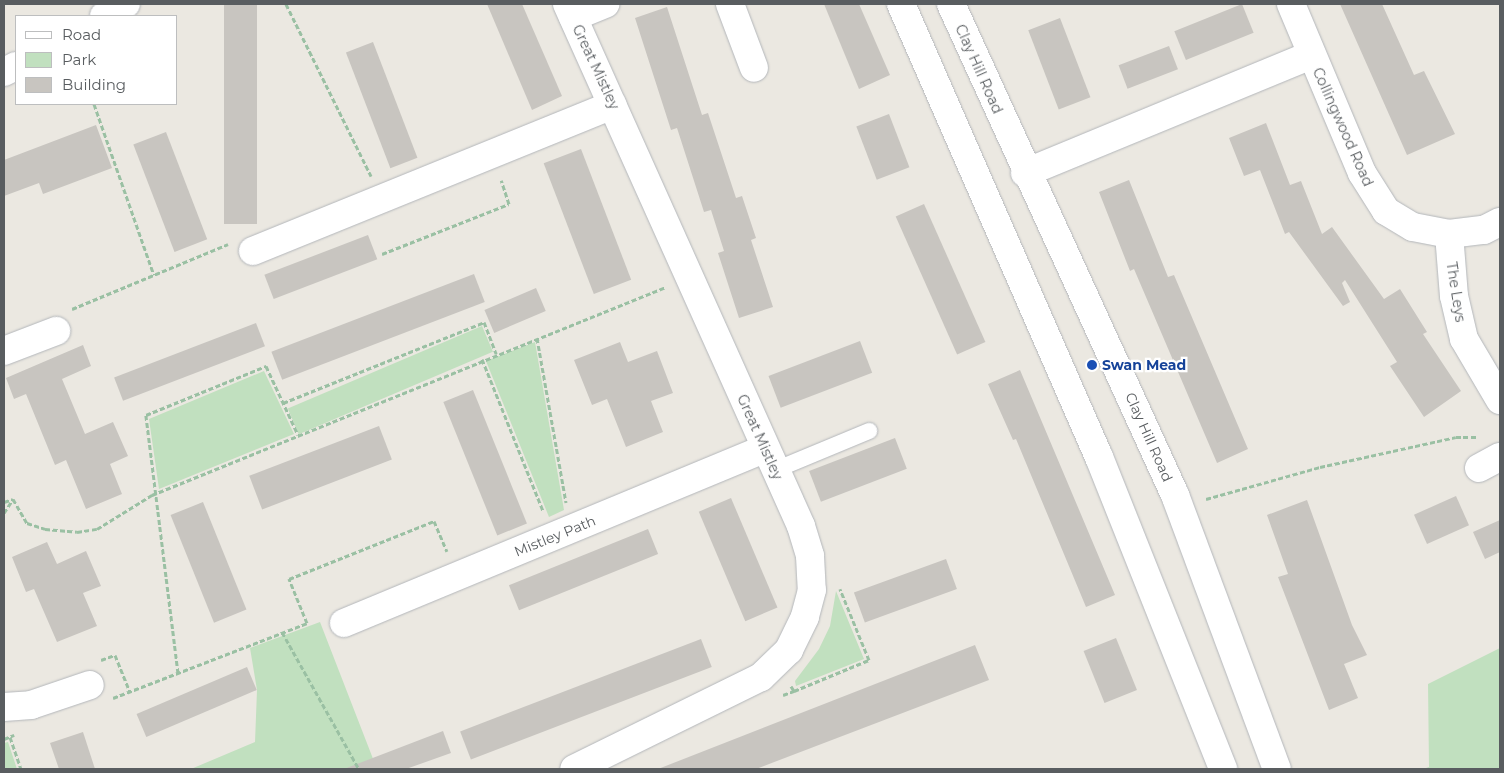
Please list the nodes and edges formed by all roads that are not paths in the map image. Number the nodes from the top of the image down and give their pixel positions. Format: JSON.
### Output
{"nodes":[{"id":1,"x":126,"y":4,"type":"edge"},
{"id":2,"x":606,"y":4,"type":"edge"},
{"id":3,"x":730,"y":4,"type":"edge"},
{"id":4,"x":901,"y":4,"type":"edge"},
{"id":5,"x":951,"y":4,"type":"edge"},
{"id":6,"x":1291,"y":4,"type":"edge"},
{"id":7,"x":570,"y":10,"type":"edge"},
{"id":8,"x":106,"y":15,"type":"edge"},
{"id":9,"x":1312,"y":55,"type":"junction"},
{"id":10,"x":754,"y":68,"type":"dead end"},
{"id":11,"x":613,"y":105,"type":"junction"},
{"id":12,"x":1025,"y":173,"type":"junction"},
{"id":13,"x":1500,"y":222,"type":"edge"},
{"id":14,"x":1449,"y":234,"type":"junction"},
{"id":15,"x":253,"y":251,"type":"dead end"},
{"id":16,"x":56,"y":331,"type":"dead end"},
{"id":17,"x":4,"y":351,"type":"edge"},
{"id":18,"x":1500,"y":400,"type":"edge"},
{"id":19,"x":869,"y":431,"type":"dead end"},
{"id":20,"x":770,"y":460,"type":"junction"},
{"id":21,"x":344,"y":623,"type":"dead end"},
{"id":22,"x":100,"y":692,"type":"road end"},
{"id":23,"x":4,"y":706,"type":"edge"},
{"id":24,"x":592,"y":766,"type":"edge"},
{"id":25,"x":1223,"y":769,"type":"edge"},
{"id":26,"x":1277,"y":769,"type":"edge"}],
"edges":[{"from":1,"to":8,"type":"street"},
{"from":2,"to":7,"type":"street"},
{"from":3,"to":10,"type":"street"},
{"from":4,"to":25,"type":"street"},
{"from":5,"to":12,"type":"street","name":"Clay Hill Road"},
{"from":6,"to":9,"type":"street","name":"Collingwood Road"},
{"from":7,"to":11,"type":"street","name":"Great Mistley"},
{"from":9,"to":12,"type":"street"},
{"from":9,"to":14,"type":"street","name":"Collingwood Road"},
{"from":11,"to":15,"type":"street"},
{"from":11,"to":20,"type":"street","name":"Great Mistley"},
{"from":12,"to":26,"type":"street","name":"Clay Hill Road"},
{"from":13,"to":14,"type":"street","name":"Collingwood Road"},
{"from":14,"to":18,"type":"street","name":"The Leys"},
{"from":16,"to":17,"type":"street"},
{"from":19,"to":20,"type":"lane"},
{"from":20,"to":21,"type":"street","name":"Mistley Path"},
{"from":20,"to":24,"type":"street","name":"Great Mistley"},
{"from":22,"to":23,"type":"street"}]}
